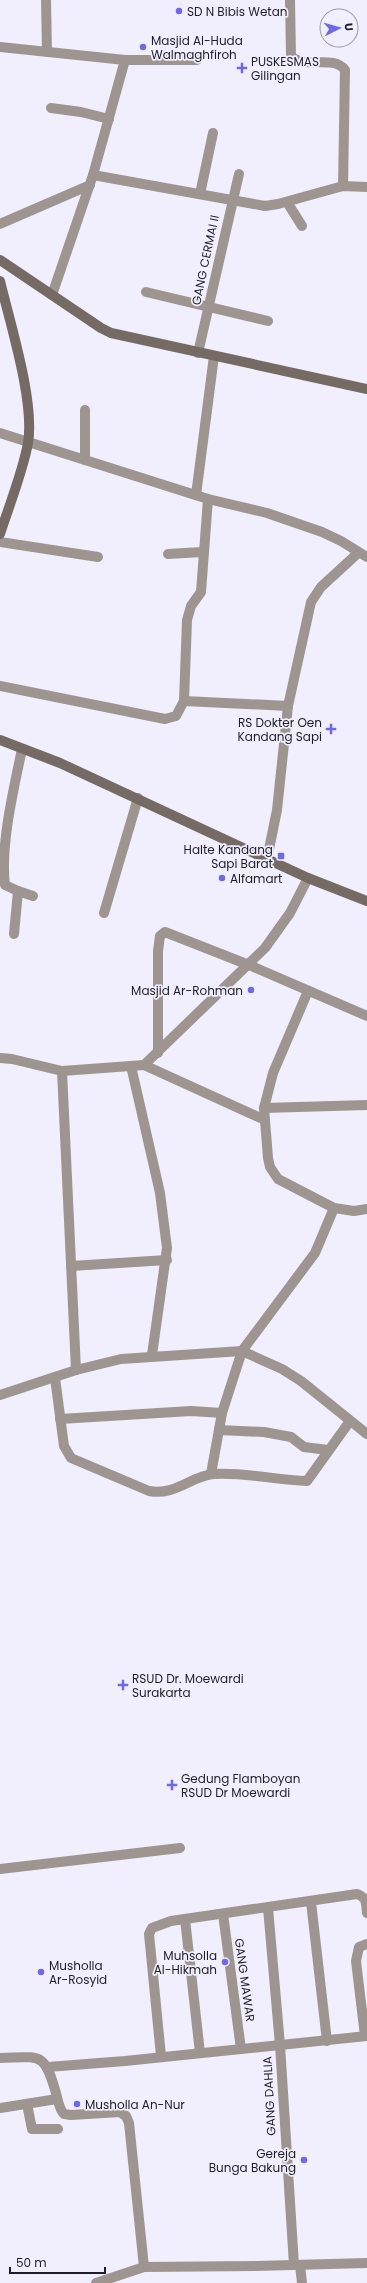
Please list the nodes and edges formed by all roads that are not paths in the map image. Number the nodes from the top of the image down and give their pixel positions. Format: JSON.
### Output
{"nodes":[{"id":1,"x":46,"y":0,"type":"edge"},
{"id":2,"x":290,"y":0,"type":"edge"},
{"id":3,"x":0,"y":48,"type":"edge"},
{"id":4,"x":47,"y":52,"type":"junction"},
{"id":5,"x":125,"y":60,"type":"junction"},
{"id":6,"x":197,"y":60,"type":"dead end"},
{"id":7,"x":51,"y":108,"type":"dead end"},
{"id":8,"x":109,"y":119,"type":"junction"},
{"id":9,"x":213,"y":133,"type":"dead end"},
{"id":10,"x":239,"y":174,"type":"dead end"},
{"id":11,"x":92,"y":180,"type":"junction"},
{"id":12,"x":343,"y":186,"type":"junction"},
{"id":13,"x":367,"y":187,"type":"edge"},
{"id":14,"x":200,"y":194,"type":"junction"},
{"id":15,"x":232,"y":201,"type":"junction"},
{"id":16,"x":287,"y":202,"type":"junction"},
{"id":17,"x":0,"y":224,"type":"edge"},
{"id":18,"x":302,"y":226,"type":"dead end"},
{"id":19,"x":0,"y":260,"type":"edge"},
{"id":20,"x":0,"y":281,"type":"edge"},
{"id":21,"x":146,"y":292,"type":"dead end"},
{"id":22,"x":52,"y":296,"type":"junction"},
{"id":23,"x":208,"y":307,"type":"junction"},
{"id":24,"x":268,"y":321,"type":"dead end"},
{"id":25,"x":198,"y":353,"type":"junction"},
{"id":26,"x":214,"y":356,"type":"junction"},
{"id":27,"x":367,"y":389,"type":"edge"},
{"id":28,"x":85,"y":410,"type":"dead end"},
{"id":29,"x":0,"y":433,"type":"edge"},
{"id":30,"x":28,"y":443,"type":"junction"},
{"id":31,"x":85,"y":460,"type":"junction"},
{"id":32,"x":196,"y":495,"type":"junction"},
{"id":33,"x":208,"y":499,"type":"junction"},
{"id":34,"x":0,"y":534,"type":"edge"},
{"id":35,"x":0,"y":542,"type":"edge"},
{"id":36,"x":202,"y":552,"type":"junction"},
{"id":37,"x":168,"y":554,"type":"dead end"},
{"id":38,"x":362,"y":555,"type":"edge"},
{"id":39,"x":98,"y":557,"type":"dead end"},
{"id":40,"x":0,"y":686,"type":"edge"},
{"id":41,"x":184,"y":701,"type":"junction"},
{"id":42,"x":288,"y":706,"type":"junction"},
{"id":43,"x":0,"y":740,"type":"edge"},
{"id":44,"x":22,"y":748,"type":"junction"},
{"id":45,"x":138,"y":798,"type":"junction"},
{"id":46,"x":267,"y":859,"type":"junction"},
{"id":47,"x":308,"y":878,"type":"junction"},
{"id":48,"x":18,"y":891,"type":"junction"},
{"id":49,"x":33,"y":896,"type":"dead end"},
{"id":50,"x":367,"y":901,"type":"edge"},
{"id":51,"x":104,"y":913,"type":"dead end"},
{"id":52,"x":14,"y":934,"type":"dead end"},
{"id":53,"x":250,"y":965,"type":"junction"},
{"id":54,"x":308,"y":991,"type":"junction"},
{"id":55,"x":367,"y":1016,"type":"edge"},
{"id":56,"x":158,"y":1053,"type":"junction"},
{"id":57,"x":0,"y":1058,"type":"edge"},
{"id":58,"x":144,"y":1065,"type":"junction"},
{"id":59,"x":131,"y":1066,"type":"junction"},
{"id":60,"x":62,"y":1072,"type":"junction"},
{"id":61,"x":367,"y":1105,"type":"edge"},
{"id":62,"x":264,"y":1108,"type":"junction"},
{"id":63,"x":265,"y":1120,"type":"junction"},
{"id":64,"x":334,"y":1208,"type":"junction"},
{"id":65,"x":367,"y":1209,"type":"edge"},
{"id":66,"x":167,"y":1260,"type":"junction"},
{"id":67,"x":71,"y":1266,"type":"junction"},
{"id":68,"x":242,"y":1351,"type":"junction"},
{"id":69,"x":152,"y":1356,"type":"junction"},
{"id":70,"x":76,"y":1370,"type":"junction"},
{"id":71,"x":55,"y":1378,"type":"junction"},
{"id":72,"x":0,"y":1395,"type":"edge"},
{"id":73,"x":222,"y":1412,"type":"junction"},
{"id":74,"x":60,"y":1419,"type":"junction"},
{"id":75,"x":350,"y":1421,"type":"junction"},
{"id":76,"x":219,"y":1430,"type":"junction"},
{"id":77,"x":367,"y":1433,"type":"edge"},
{"id":78,"x":328,"y":1450,"type":"junction"},
{"id":79,"x":211,"y":1474,"type":"junction"},
{"id":80,"x":180,"y":1848,"type":"dead end"},
{"id":81,"x":0,"y":1869,"type":"edge"},
{"id":82,"x":311,"y":1902,"type":"junction"},
{"id":83,"x":268,"y":1908,"type":"junction"},
{"id":84,"x":367,"y":1913,"type":"edge"},
{"id":85,"x":223,"y":1914,"type":"junction"},
{"id":86,"x":185,"y":1919,"type":"junction"},
{"id":87,"x":367,"y":1944,"type":"edge"},
{"id":88,"x":366,"y":2036,"type":"edge"},
{"id":89,"x":327,"y":2041,"type":"junction"},
{"id":90,"x":280,"y":2045,"type":"junction"},
{"id":91,"x":241,"y":2049,"type":"junction"},
{"id":92,"x":200,"y":2053,"type":"junction"},
{"id":93,"x":161,"y":2056,"type":"junction"},
{"id":94,"x":0,"y":2058,"type":"edge"},
{"id":95,"x":48,"y":2067,"type":"junction"},
{"id":96,"x":57,"y":2099,"type":"junction"},
{"id":97,"x":27,"y":2104,"type":"junction"},
{"id":98,"x":0,"y":2108,"type":"edge"},
{"id":99,"x":58,"y":2129,"type":"dead end"},
{"id":100,"x":367,"y":2263,"type":"edge"},
{"id":101,"x":297,"y":2265,"type":"junction"},
{"id":102,"x":144,"y":2267,"type":"junction"},
{"id":103,"x":96,"y":2283,"type":"edge"},
{"id":104,"x":302,"y":2283,"type":"edge"}],
"edges":[{"from":1,"to":4,"type":"street"},
{"from":2,"to":12,"type":"street"},
{"from":3,"to":4,"type":"street"},
{"from":4,"to":5,"type":"street"},
{"from":5,"to":6,"type":"street"},
{"from":5,"to":8,"type":"street"},
{"from":7,"to":8,"type":"street"},
{"from":8,"to":11,"type":"street"},
{"from":9,"to":14,"type":"street"},
{"from":10,"to":15,"type":"street","name":"GANG CERMAI II"},
{"from":11,"to":14,"type":"street"},
{"from":11,"to":17,"type":"street"},
{"from":11,"to":22,"type":"street"},
{"from":12,"to":13,"type":"street"},
{"from":12,"to":16,"type":"street"},
{"from":14,"to":15,"type":"street"},
{"from":15,"to":16,"type":"street"},
{"from":15,"to":23,"type":"street","name":"GANG CERMAI II"},
{"from":16,"to":18,"type":"street"},
{"from":19,"to":22,"type":"street"},
{"from":20,"to":30,"type":"street"},
{"from":21,"to":23,"type":"street"},
{"from":22,"to":25,"type":"street"},
{"from":23,"to":24,"type":"street"},
{"from":23,"to":25,"type":"street","name":"GANG CERMAI II"},
{"from":25,"to":26,"type":"street"},
{"from":26,"to":27,"type":"street"},
{"from":26,"to":32,"type":"street"},
{"from":28,"to":31,"type":"street"},
{"from":29,"to":30,"type":"street"},
{"from":30,"to":31,"type":"street"},
{"from":30,"to":34,"type":"street"},
{"from":31,"to":32,"type":"street"},
{"from":32,"to":33,"type":"street"},
{"from":33,"to":36,"type":"street"},
{"from":33,"to":38,"type":"street"},
{"from":35,"to":39,"type":"street"},
{"from":36,"to":37,"type":"street"},
{"from":36,"to":41,"type":"street"},
{"from":38,"to":42,"type":"street"},
{"from":40,"to":41,"type":"street"},
{"from":41,"to":42,"type":"street"},
{"from":42,"to":46,"type":"street"},
{"from":43,"to":44,"type":"street"},
{"from":44,"to":45,"type":"street"},
{"from":44,"to":48,"type":"street"},
{"from":45,"to":46,"type":"street"},
{"from":45,"to":51,"type":"street"},
{"from":46,"to":47,"type":"street"},
{"from":47,"to":50,"type":"street"},
{"from":47,"to":53,"type":"street"},
{"from":48,"to":49,"type":"street"},
{"from":48,"to":52,"type":"street"},
{"from":53,"to":54,"type":"street"},
{"from":53,"to":56,"type":"street"},
{"from":53,"to":56,"type":"street"},
{"from":54,"to":55,"type":"street"},
{"from":54,"to":62,"type":"street"},
{"from":56,"to":58,"type":"street"},
{"from":57,"to":60,"type":"street"},
{"from":58,"to":59,"type":"street"},
{"from":58,"to":63,"type":"street"},
{"from":59,"to":60,"type":"street"},
{"from":59,"to":66,"type":"street"},
{"from":60,"to":67,"type":"street"},
{"from":61,"to":62,"type":"street"},
{"from":62,"to":63,"type":"street"},
{"from":63,"to":64,"type":"street"},
{"from":64,"to":65,"type":"street"},
{"from":64,"to":68,"type":"street"},
{"from":66,"to":67,"type":"street"},
{"from":66,"to":69,"type":"street"},
{"from":67,"to":70,"type":"street"},
{"from":68,"to":69,"type":"street"},
{"from":68,"to":73,"type":"street"},
{"from":68,"to":75,"type":"street"},
{"from":69,"to":70,"type":"street"},
{"from":70,"to":71,"type":"street"},
{"from":71,"to":72,"type":"street"},
{"from":71,"to":74,"type":"street"},
{"from":73,"to":74,"type":"street"},
{"from":73,"to":76,"type":"street"},
{"from":74,"to":79,"type":"street"},
{"from":75,"to":77,"type":"street"},
{"from":75,"to":78,"type":"street"},
{"from":76,"to":78,"type":"street"},
{"from":76,"to":79,"type":"street"},
{"from":78,"to":79,"type":"street"},
{"from":80,"to":81,"type":"street"},
{"from":82,"to":83,"type":"street"},
{"from":82,"to":84,"type":"street"},
{"from":82,"to":89,"type":"street"},
{"from":83,"to":85,"type":"street"},
{"from":83,"to":90,"type":"street","name":"GANG DAHLIA"},
{"from":85,"to":86,"type":"street"},
{"from":85,"to":91,"type":"street","name":"GANG MAWAR"},
{"from":86,"to":92,"type":"street"},
{"from":86,"to":93,"type":"street"},
{"from":87,"to":88,"type":"street"},
{"from":88,"to":89,"type":"street"},
{"from":89,"to":90,"type":"street"},
{"from":90,"to":91,"type":"street"},
{"from":90,"to":101,"type":"street","name":"GANG DAHLIA"},
{"from":91,"to":92,"type":"street"},
{"from":92,"to":93,"type":"street"},
{"from":93,"to":95,"type":"street"},
{"from":94,"to":95,"type":"street"},
{"from":95,"to":96,"type":"street"},
{"from":96,"to":97,"type":"street"},
{"from":96,"to":102,"type":"street"},
{"from":97,"to":98,"type":"street"},
{"from":97,"to":99,"type":"street"},
{"from":100,"to":101,"type":"street"},
{"from":101,"to":102,"type":"street"},
{"from":101,"to":104,"type":"street","name":"GANG DAHLIA"},
{"from":102,"to":103,"type":"street"}]}
